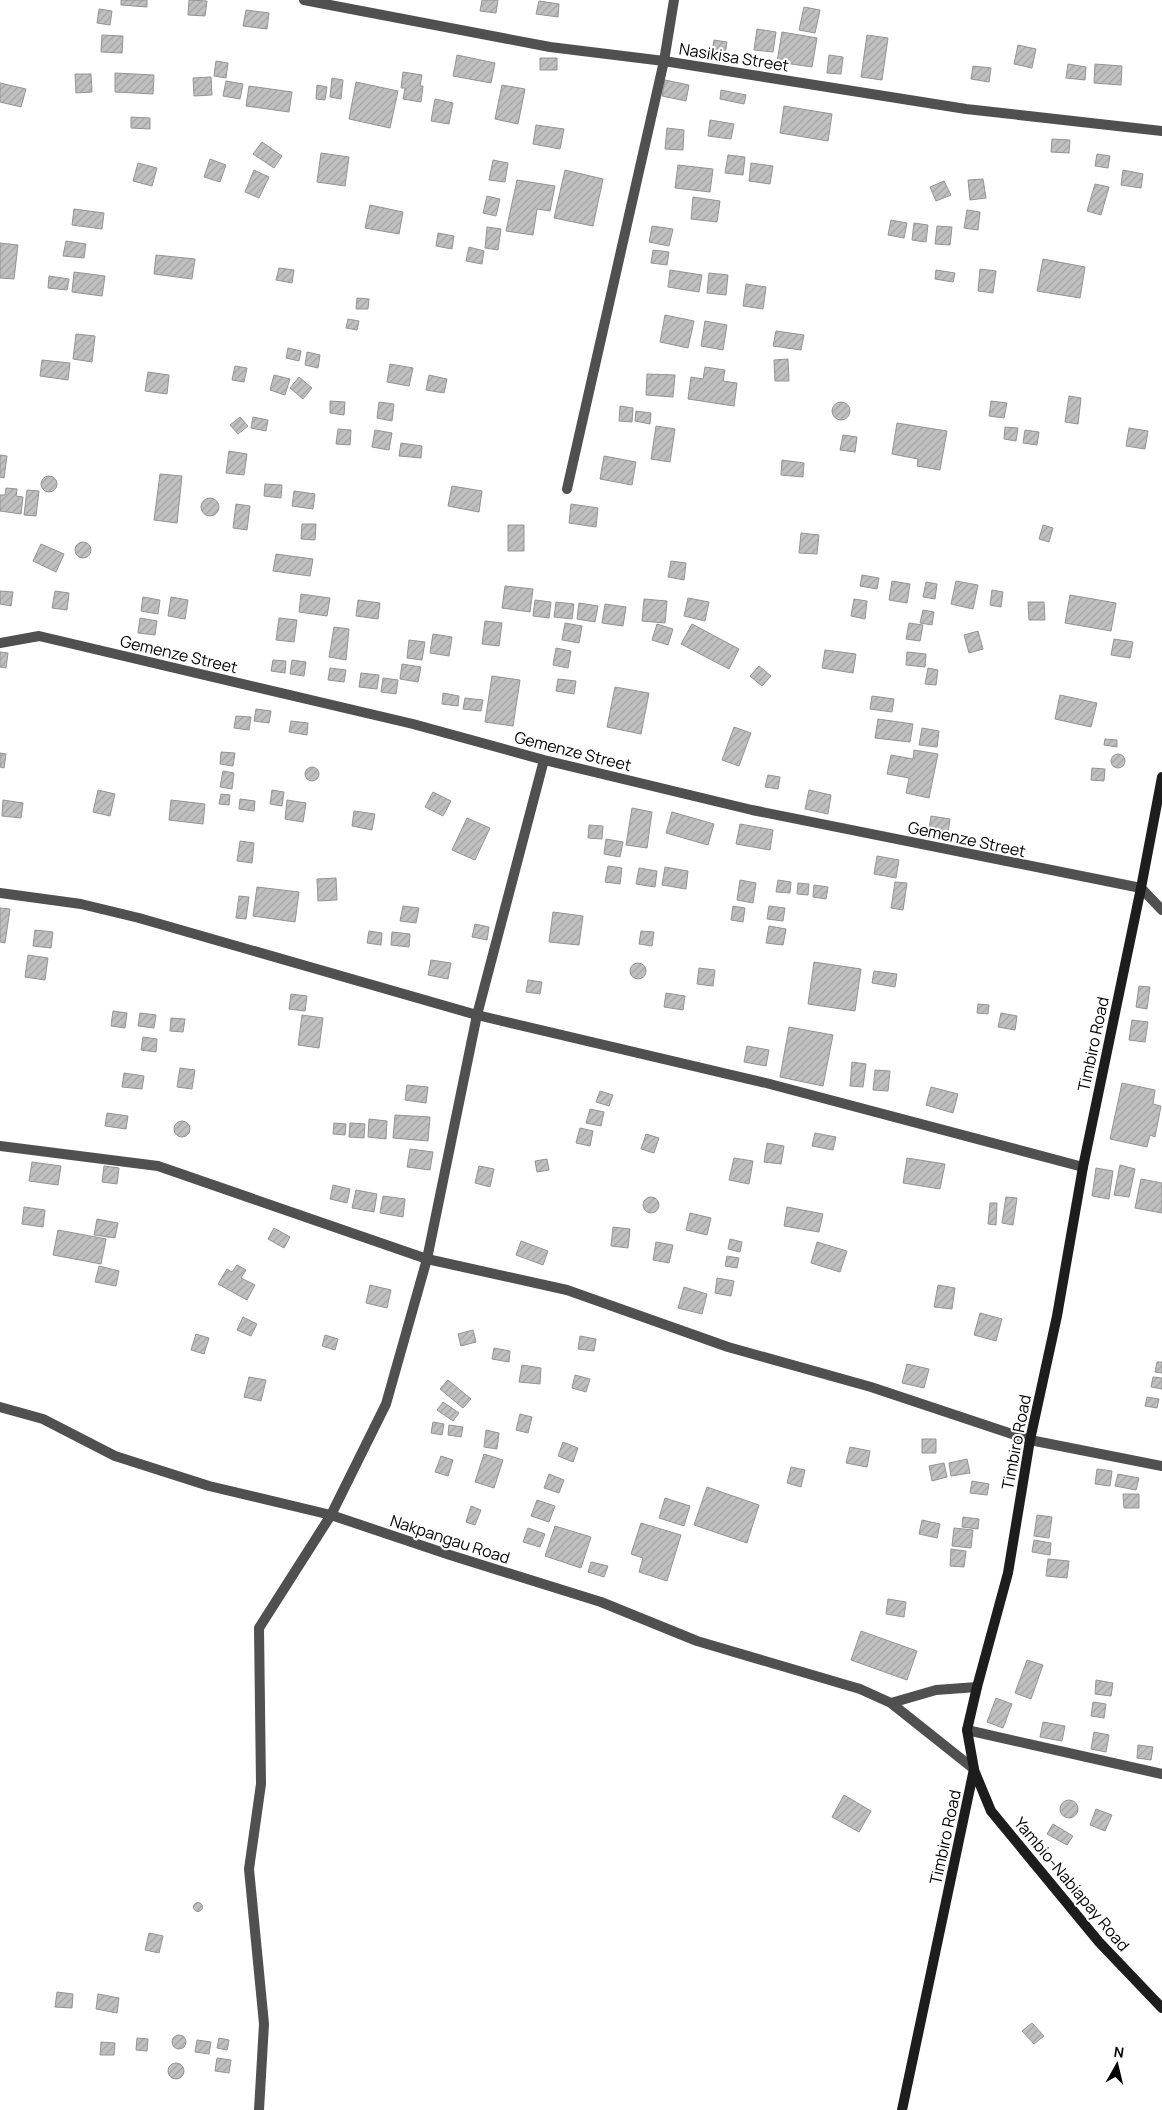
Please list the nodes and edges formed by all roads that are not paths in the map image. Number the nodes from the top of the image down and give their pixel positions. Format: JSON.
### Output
{"nodes":[{"id":1,"x":304,"y":0,"type":"edge"},
{"id":2,"x":674,"y":0,"type":"edge"},
{"id":3,"x":664,"y":61,"type":"junction"},
{"id":4,"x":1162,"y":130,"type":"edge"},
{"id":5,"x":566,"y":489,"type":"dead end"},
{"id":6,"x":0,"y":643,"type":"edge"},
{"id":7,"x":544,"y":760,"type":"junction"},
{"id":8,"x":1162,"y":777,"type":"edge"},
{"id":9,"x":1141,"y":888,"type":"junction"},
{"id":10,"x":0,"y":893,"type":"edge"},
{"id":11,"x":1162,"y":910,"type":"edge"},
{"id":12,"x":476,"y":1015,"type":"junction"},
{"id":13,"x":0,"y":1146,"type":"edge"},
{"id":14,"x":1083,"y":1167,"type":"junction"},
{"id":15,"x":427,"y":1259,"type":"junction"},
{"id":16,"x":0,"y":1407,"type":"edge"},
{"id":17,"x":1030,"y":1440,"type":"junction"},
{"id":18,"x":1162,"y":1466,"type":"edge"},
{"id":19,"x":331,"y":1516,"type":"junction"},
{"id":20,"x":977,"y":1687,"type":"junction"},
{"id":21,"x":891,"y":1703,"type":"junction"},
{"id":22,"x":967,"y":1730,"type":"junction"},
{"id":23,"x":974,"y":1769,"type":"junction"},
{"id":24,"x":1162,"y":1774,"type":"edge"},
{"id":25,"x":1162,"y":2008,"type":"edge"},
{"id":26,"x":259,"y":2110,"type":"edge"},
{"id":27,"x":902,"y":2110,"type":"edge"}],
"edges":[{"from":1,"to":3,"type":"street","name":"Nasikisa Street"},
{"from":2,"to":3,"type":"street"},
{"from":3,"to":4,"type":"street","name":"Nasikisa Street"},
{"from":3,"to":5,"type":"street"},
{"from":6,"to":7,"type":"street","name":"Gemenze Street"},
{"from":7,"to":9,"type":"street","name":"Gemenze Street"},
{"from":7,"to":12,"type":"street"},
{"from":8,"to":9,"type":"main road","name":"Timbiro Road"},
{"from":9,"to":11,"type":"street"},
{"from":9,"to":14,"type":"main road","name":"Timbiro Road"},
{"from":10,"to":12,"type":"street"},
{"from":12,"to":14,"type":"street"},
{"from":12,"to":15,"type":"street"},
{"from":13,"to":15,"type":"street"},
{"from":14,"to":17,"type":"main road","name":"Timbiro Road"},
{"from":15,"to":17,"type":"street"},
{"from":15,"to":19,"type":"street"},
{"from":16,"to":19,"type":"street","name":"Nakpangau Road"},
{"from":17,"to":18,"type":"street"},
{"from":17,"to":20,"type":"main road","name":"Timbiro Road"},
{"from":19,"to":21,"type":"street","name":"Nakpangau Road"},
{"from":19,"to":26,"type":"street"},
{"from":20,"to":21,"type":"street"},
{"from":20,"to":22,"type":"main road","name":"Timbiro Road"},
{"from":21,"to":23,"type":"street","name":"Nakpangau Road"},
{"from":22,"to":23,"type":"main road","name":"Timbiro Road"},
{"from":22,"to":24,"type":"street"},
{"from":23,"to":25,"type":"main road","name":"Yambio-Nabiapay Road"},
{"from":23,"to":27,"type":"main road","name":"Timbiro Road"}]}
